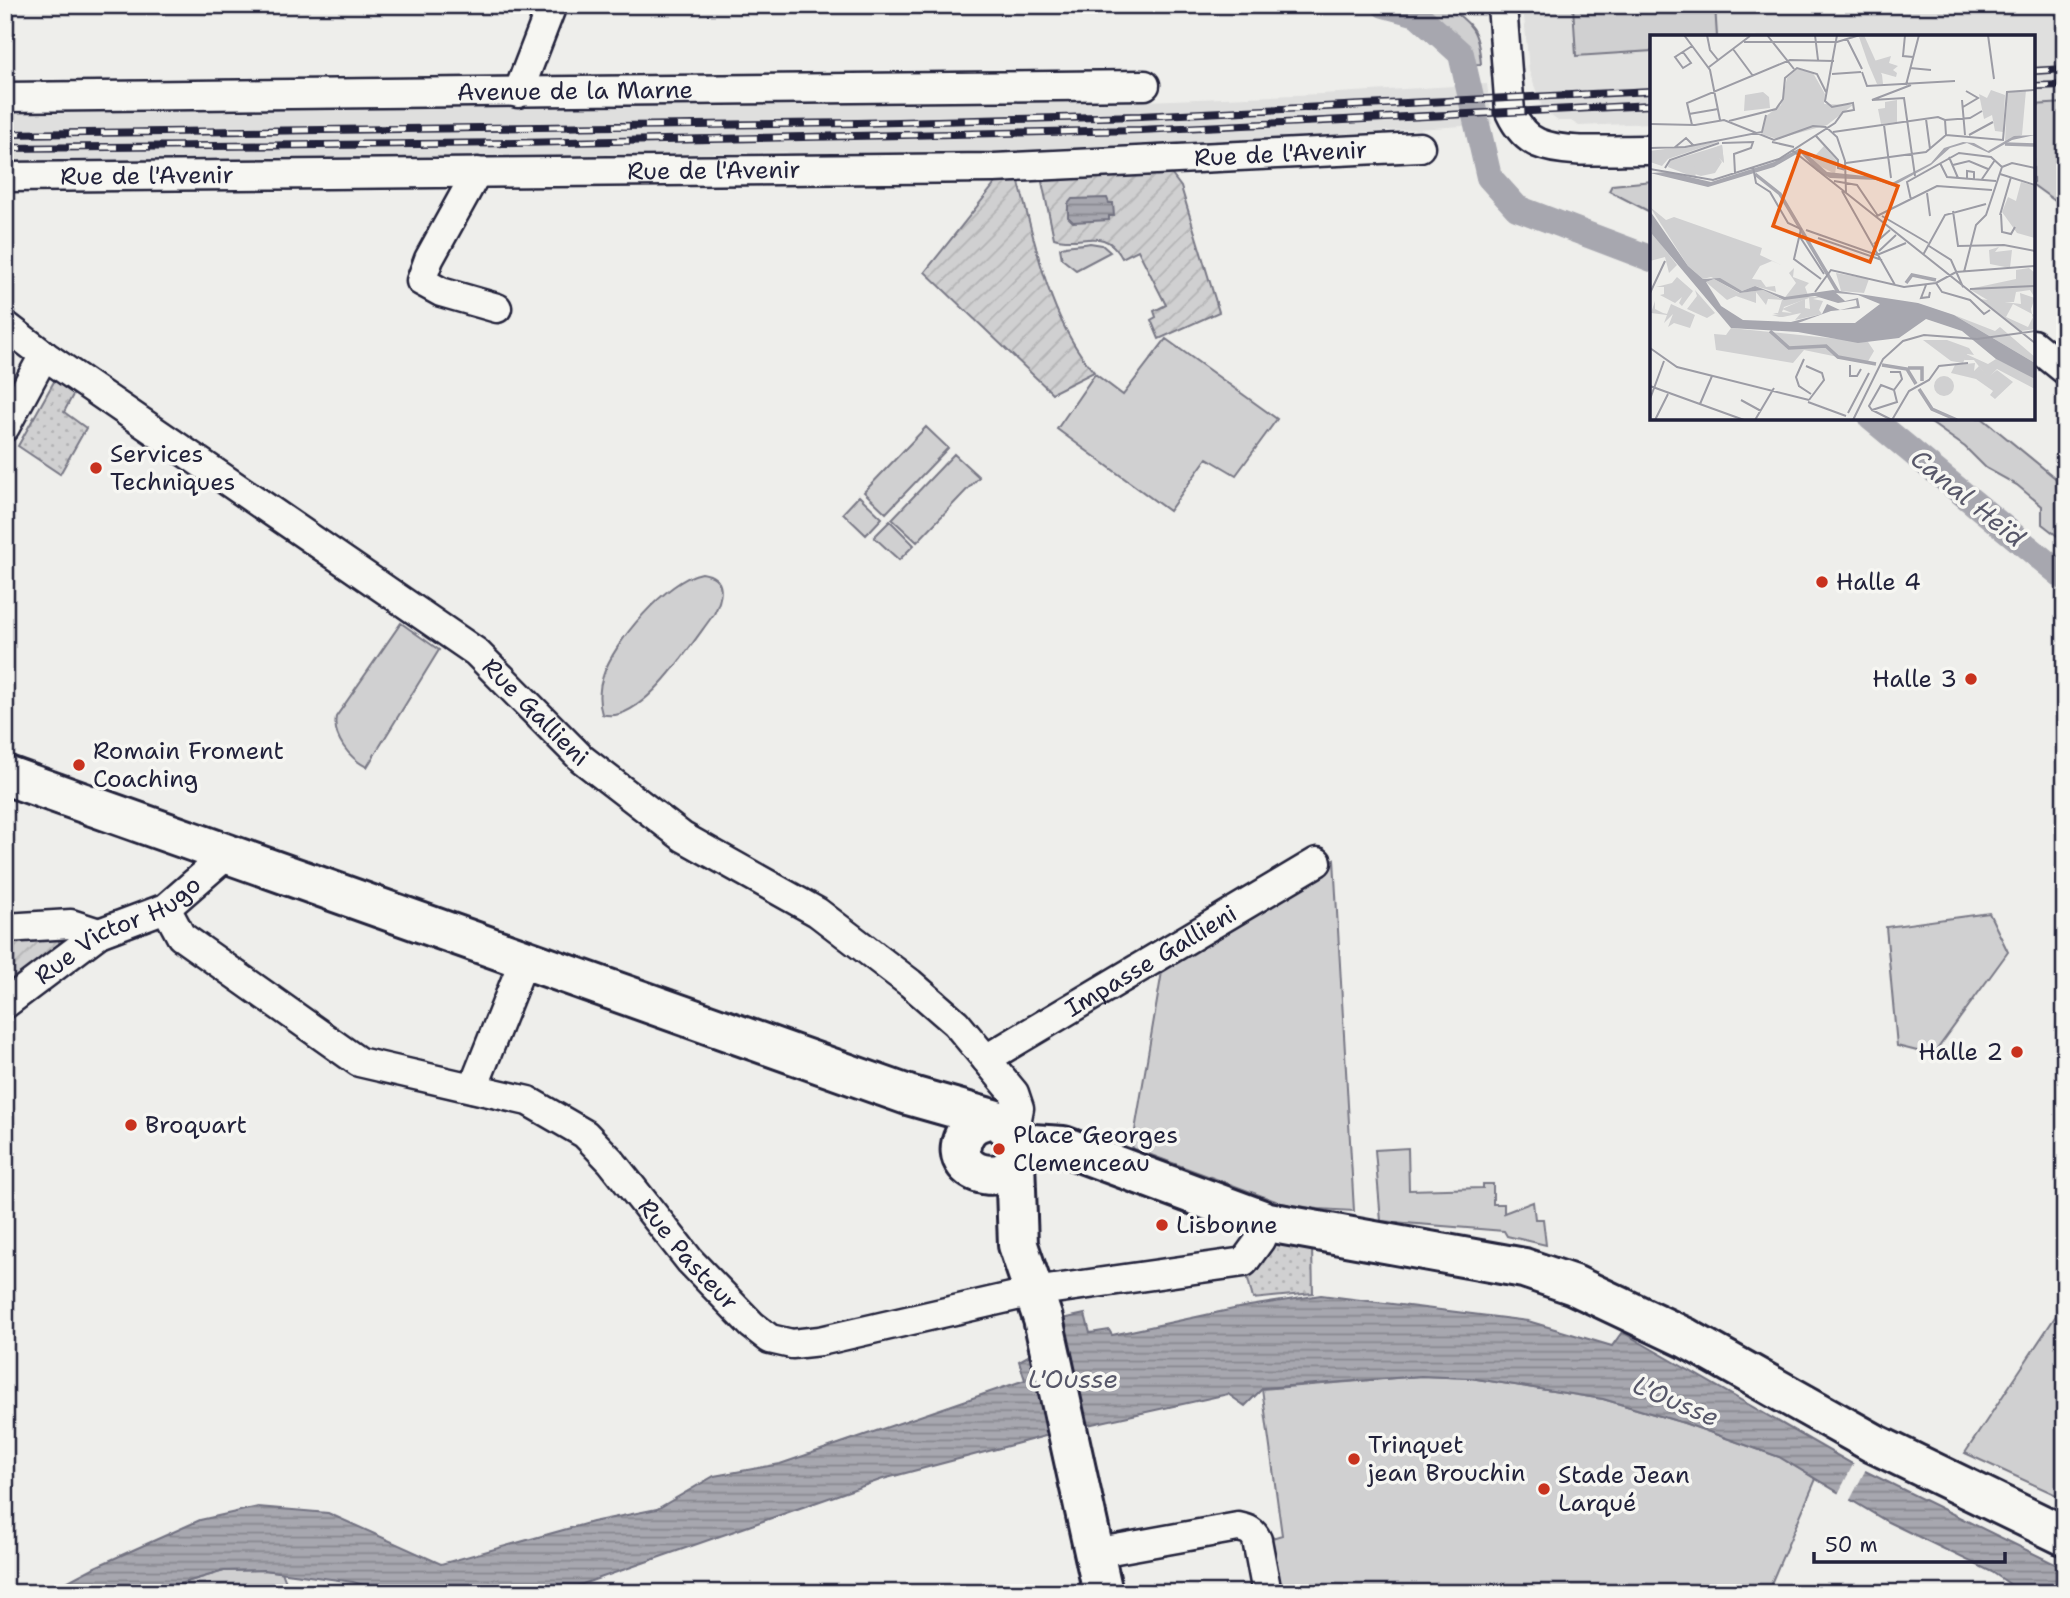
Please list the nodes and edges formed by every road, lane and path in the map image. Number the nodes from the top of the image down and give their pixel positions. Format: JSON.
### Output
{"nodes":[{"id":1,"x":552,"y":5,"type":"edge"},
{"id":2,"x":1502,"y":5,"type":"edge"},
{"id":3,"x":1145,"y":85,"type":"dead end"},
{"id":4,"x":518,"y":93,"type":"junction"},
{"id":5,"x":5,"y":97,"type":"edge"},
{"id":6,"x":1420,"y":148,"type":"dead end"},
{"id":7,"x":1650,"y":150,"type":"edge"},
{"id":8,"x":477,"y":172,"type":"junction"},
{"id":9,"x":5,"y":177,"type":"edge"},
{"id":10,"x":496,"y":308,"type":"dead end"},
{"id":11,"x":5,"y":326,"type":"edge"},
{"id":12,"x":2035,"y":346,"type":"edge"},
{"id":13,"x":44,"y":355,"type":"junction"},
{"id":14,"x":2065,"y":370,"type":"edge"},
{"id":15,"x":5,"y":427,"type":"edge"},
{"id":16,"x":5,"y":775,"type":"edge"},
{"id":17,"x":229,"y":853,"type":"junction"},
{"id":18,"x":1317,"y":862,"type":"dead end"},
{"id":19,"x":166,"y":908,"type":"junction"},
{"id":20,"x":5,"y":928,"type":"edge"},
{"id":21,"x":100,"y":933,"type":"junction"},
{"id":22,"x":524,"y":960,"type":"junction"},
{"id":23,"x":5,"y":1004,"type":"edge"},
{"id":24,"x":986,"y":1059,"type":"junction"},
{"id":25,"x":473,"y":1088,"type":"junction"},
{"id":26,"x":919,"y":1099,"type":"junction"},
{"id":27,"x":1009,"y":1139,"type":"junction"},
{"id":28,"x":969,"y":1160,"type":"junction"},
{"id":29,"x":1268,"y":1222,"type":"junction"},
{"id":30,"x":1018,"y":1245,"type":"junction"},
{"id":31,"x":1038,"y":1306,"type":"junction"},
{"id":32,"x":2065,"y":1536,"type":"edge"},
{"id":33,"x":1094,"y":1553,"type":"junction"},
{"id":34,"x":1103,"y":1593,"type":"edge"},
{"id":35,"x":1267,"y":1593,"type":"edge"}],
"edges":[{"from":1,"to":4,"type":"street"},
{"from":2,"to":7,"type":"street"},
{"from":3,"to":4,"type":"street","name":"Avenue de la Marne"},
{"from":4,"to":5,"type":"street","name":"Avenue de la Marne"},
{"from":6,"to":8,"type":"street","name":"Rue de l'Avenir"},
{"from":8,"to":9,"type":"street","name":"Rue de l'Avenir"},
{"from":8,"to":10,"type":"street"},
{"from":11,"to":13,"type":"street","name":"Rue Gallieni"},
{"from":12,"to":14,"type":"street"},
{"from":13,"to":15,"type":"street"},
{"from":13,"to":24,"type":"street","name":"Rue Gallieni"},
{"from":16,"to":17,"type":"main road"},
{"from":17,"to":19,"type":"street","name":"Rue Victor Hugo"},
{"from":17,"to":22,"type":"main road"},
{"from":18,"to":24,"type":"street","name":"Impasse Gallieni"},
{"from":19,"to":21,"type":"street","name":"Rue Victor Hugo"},
{"from":19,"to":25,"type":"street","name":"Rue Pasteur"},
{"from":20,"to":21,"type":"street"},
{"from":21,"to":23,"type":"street","name":"Rue Victor Hugo"},
{"from":22,"to":25,"type":"street"},
{"from":22,"to":26,"type":"main road"},
{"from":24,"to":27,"type":"street","name":"Rue Gallieni"},
{"from":25,"to":31,"type":"street","name":"Rue Pasteur"},
{"from":26,"to":27,"type":"main road"},
{"from":26,"to":28,"type":"main road"},
{"from":27,"to":28,"type":"main road"},
{"from":27,"to":28,"type":"main road"},
{"from":27,"to":29,"type":"main road"},
{"from":27,"to":30,"type":"main road"},
{"from":28,"to":30,"type":"main road"},
{"from":29,"to":31,"type":"street","name":"Rue Pasteur"},
{"from":29,"to":32,"type":"main road"},
{"from":30,"to":31,"type":"main road"},
{"from":31,"to":33,"type":"main road"},
{"from":33,"to":34,"type":"main road"},
{"from":33,"to":35,"type":"street"}]}
